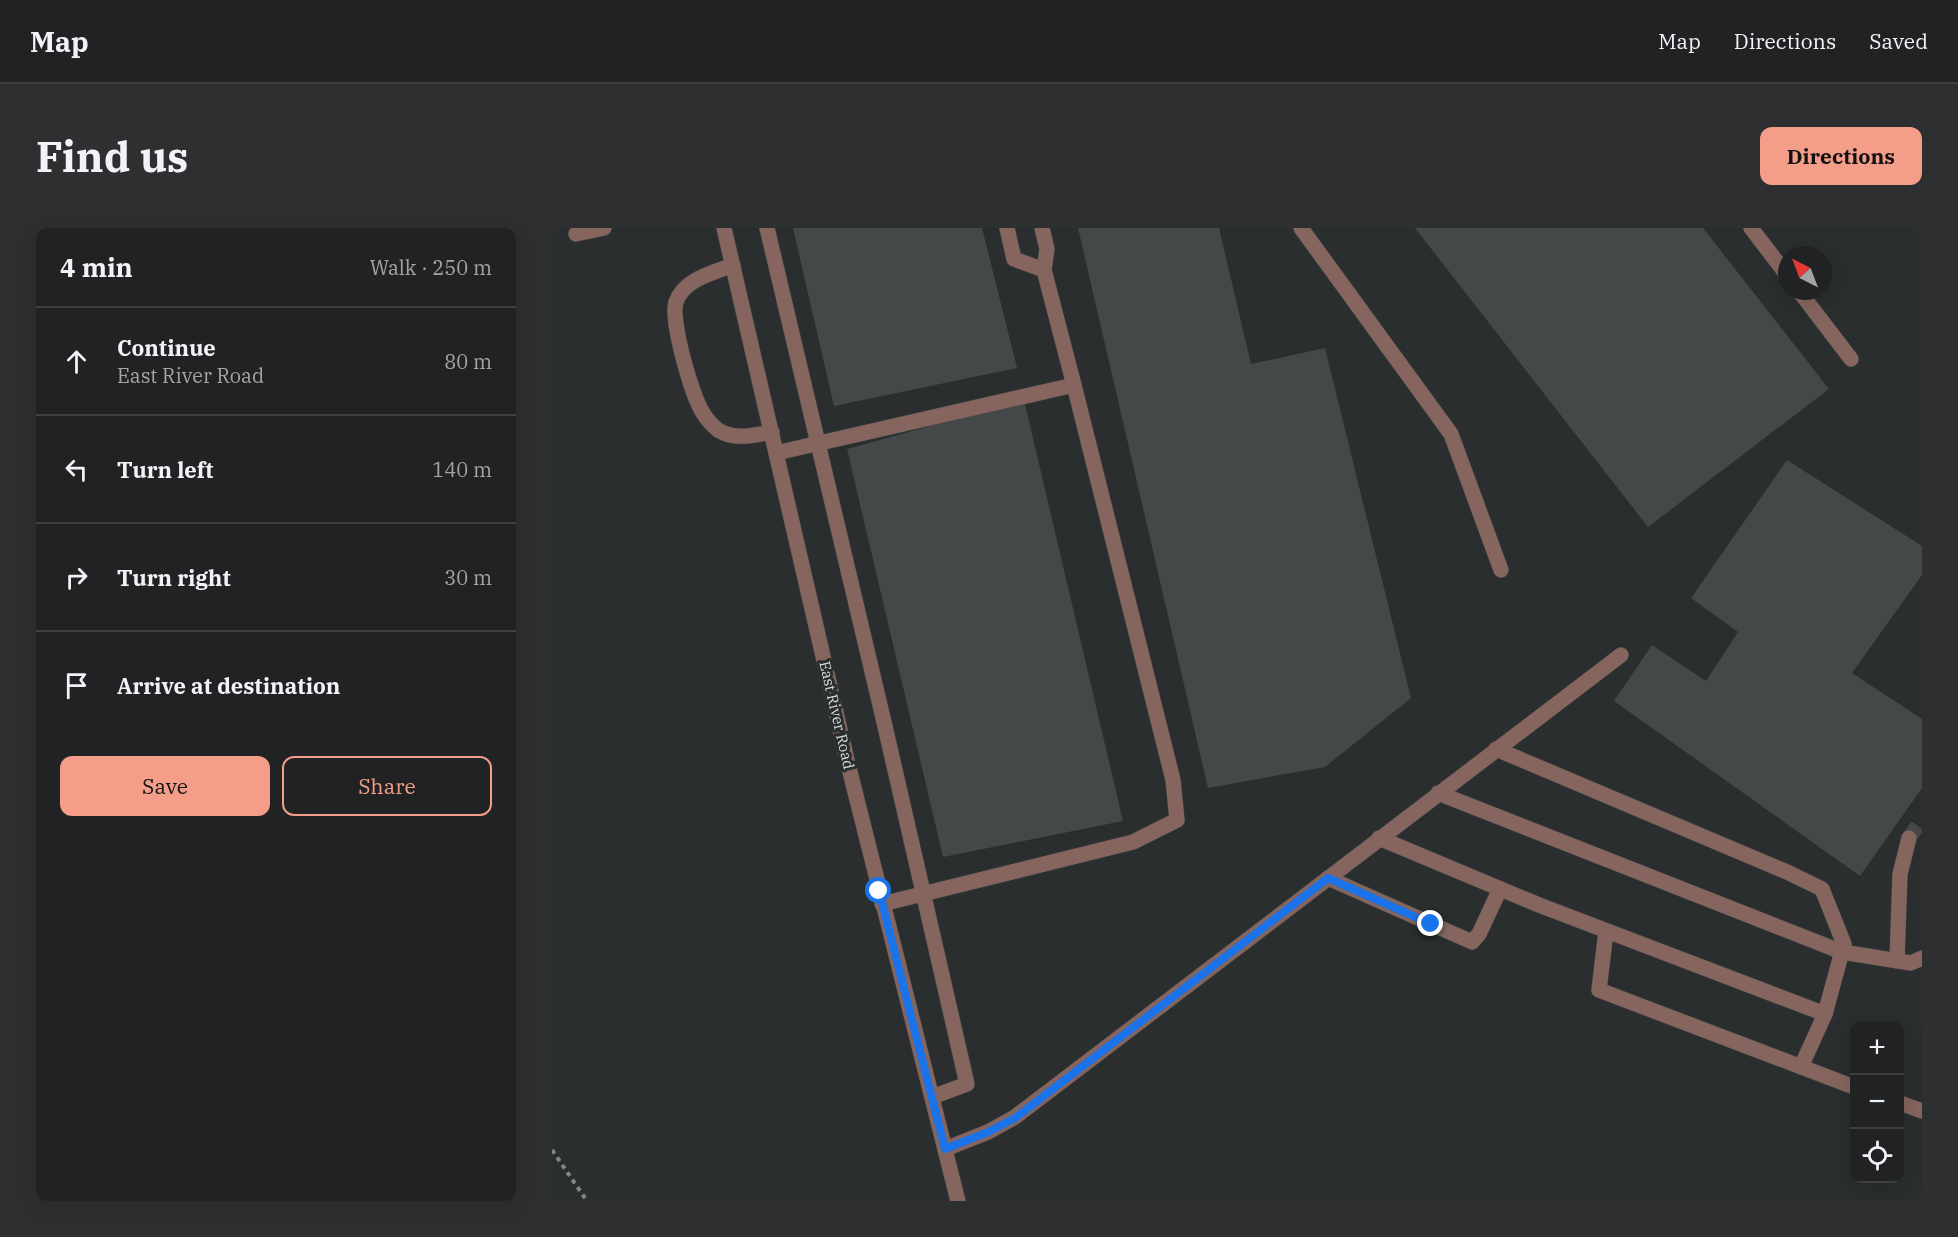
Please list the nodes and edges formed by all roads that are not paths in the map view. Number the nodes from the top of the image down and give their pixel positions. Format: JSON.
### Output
{"nodes":[{"id":1,"x":604,"y":228,"type":"edge"},
{"id":2,"x":724,"y":228,"type":"edge"},
{"id":3,"x":767,"y":228,"type":"edge"},
{"id":4,"x":1007,"y":228,"type":"edge"},
{"id":5,"x":1042,"y":228,"type":"edge"},
{"id":6,"x":1301,"y":228,"type":"edge"},
{"id":7,"x":1751,"y":228,"type":"edge"},
{"id":8,"x":576,"y":234,"type":"dead end"},
{"id":9,"x":1778,"y":263,"type":"edge"},
{"id":10,"x":733,"y":265,"type":"junction"},
{"id":11,"x":1044,"y":270,"type":"junction"},
{"id":12,"x":1806,"y":300,"type":"edge"},
{"id":13,"x":1851,"y":359,"type":"dead end"},
{"id":14,"x":1074,"y":385,"type":"junction"},
{"id":15,"x":771,"y":432,"type":"junction"},
{"id":16,"x":819,"y":444,"type":"junction"},
{"id":17,"x":776,"y":453,"type":"junction"},
{"id":18,"x":1501,"y":570,"type":"dead end"},
{"id":19,"x":1621,"y":655,"type":"dead end"},
{"id":20,"x":1496,"y":749,"type":"junction"},
{"id":21,"x":1438,"y":793,"type":"junction"},
{"id":22,"x":1379,"y":838,"type":"junction"},
{"id":23,"x":1909,"y":838,"type":"tunnel mouth"},
{"id":24,"x":1328,"y":878,"type":"junction"},
{"id":25,"x":1500,"y":889,"type":"junction"},
{"id":26,"x":922,"y":894,"type":"junction"},
{"id":27,"x":882,"y":904,"type":"junction"},
{"id":28,"x":1606,"y":931,"type":"junction"},
{"id":29,"x":1842,"y":952,"type":"junction"},
{"id":30,"x":1922,"y":958,"type":"edge"},
{"id":31,"x":1897,"y":961,"type":"junction"},
{"id":32,"x":1825,"y":1014,"type":"junction"},
{"id":33,"x":1801,"y":1067,"type":"junction"},
{"id":34,"x":1850,"y":1085,"type":"edge"},
{"id":35,"x":932,"y":1098,"type":"junction"},
{"id":36,"x":1904,"y":1105,"type":"edge"},
{"id":37,"x":1922,"y":1111,"type":"edge"},
{"id":38,"x":945,"y":1149,"type":"junction"},
{"id":39,"x":958,"y":1201,"type":"edge"}],
"edges":[{"from":1,"to":8,"type":"street"},
{"from":2,"to":10,"type":"street","name":"East River Road"},
{"from":3,"to":16,"type":"street"},
{"from":4,"to":11,"type":"street"},
{"from":5,"to":11,"type":"street"},
{"from":6,"to":18,"type":"street"},
{"from":7,"to":9,"type":"street"},
{"from":10,"to":15,"type":"street","name":"East River Road"},
{"from":10,"to":15,"type":"street"},
{"from":11,"to":14,"type":"street"},
{"from":12,"to":13,"type":"street"},
{"from":14,"to":16,"type":"street"},
{"from":14,"to":26,"type":"street"},
{"from":15,"to":17,"type":"street","name":"East River Road"},
{"from":16,"to":17,"type":"street"},
{"from":16,"to":26,"type":"street"},
{"from":17,"to":27,"type":"street","name":"East River Road"},
{"from":19,"to":20,"type":"street"},
{"from":20,"to":21,"type":"street"},
{"from":20,"to":29,"type":"street"},
{"from":21,"to":22,"type":"street"},
{"from":21,"to":29,"type":"street"},
{"from":22,"to":24,"type":"street"},
{"from":22,"to":25,"type":"street"},
{"from":23,"to":31,"type":"street"},
{"from":24,"to":25,"type":"street"},
{"from":24,"to":38,"type":"street"},
{"from":25,"to":28,"type":"street"},
{"from":26,"to":27,"type":"street"},
{"from":26,"to":35,"type":"street"},
{"from":27,"to":35,"type":"street","name":"East River Road"},
{"from":28,"to":32,"type":"street"},
{"from":28,"to":33,"type":"street"},
{"from":29,"to":31,"type":"street"},
{"from":29,"to":32,"type":"street"},
{"from":30,"to":31,"type":"street"},
{"from":32,"to":33,"type":"street"},
{"from":33,"to":34,"type":"street"},
{"from":35,"to":38,"type":"street","name":"East River Road"},
{"from":36,"to":37,"type":"street"},
{"from":38,"to":39,"type":"street","name":"East River Road"}]}
